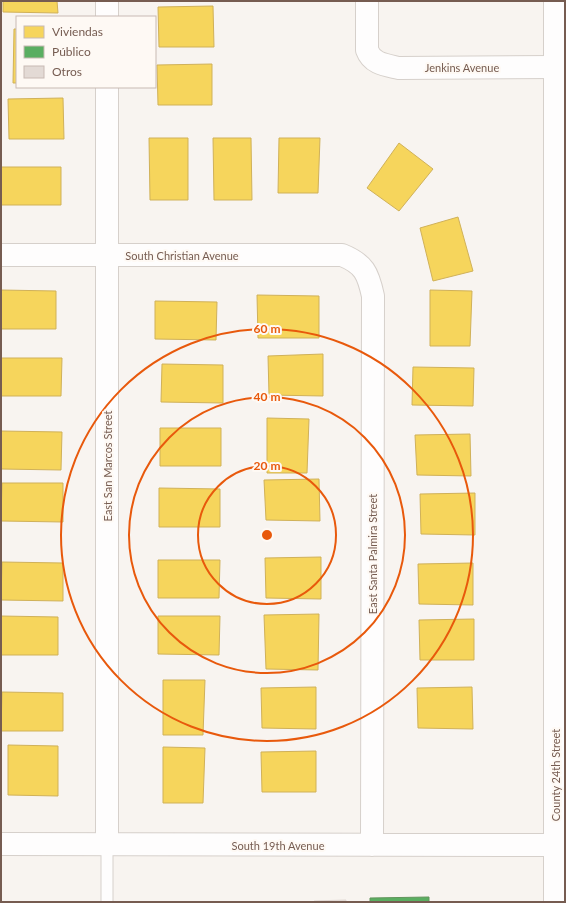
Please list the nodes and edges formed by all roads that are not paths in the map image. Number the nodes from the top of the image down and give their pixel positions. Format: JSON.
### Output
{"nodes":[{"id":1,"x":107,"y":1,"type":"edge"},
{"id":2,"x":367,"y":1,"type":"edge"},
{"id":3,"x":555,"y":1,"type":"edge"},
{"id":4,"x":107,"y":16,"type":"edge"},
{"id":5,"x":556,"y":67,"type":"junction"},
{"id":6,"x":107,"y":88,"type":"edge"},
{"id":7,"x":1,"y":255,"type":"edge"},
{"id":8,"x":108,"y":255,"type":"junction"},
{"id":9,"x":361,"y":265,"type":"joint"},
{"id":10,"x":1,"y":844,"type":"edge"},
{"id":11,"x":107,"y":845,"type":"junction"},
{"id":12,"x":372,"y":845,"type":"junction"},
{"id":13,"x":560,"y":845,"type":"edge"},
{"id":14,"x":107,"y":902,"type":"edge"},
{"id":15,"x":555,"y":902,"type":"edge"}],
"edges":[{"from":1,"to":4,"type":"street"},
{"from":2,"to":5,"type":"street","name":"Jenkins Avenue"},
{"from":3,"to":5,"type":"street","name":"County 24th Street"},
{"from":5,"to":13,"type":"street","name":"County 24th Street"},
{"from":6,"to":8,"type":"street","name":"East San Marcos Street"},
{"from":7,"to":8,"type":"street","name":"South Christian Avenue"},
{"from":8,"to":9,"type":"street","name":"South Christian Avenue"},
{"from":8,"to":11,"type":"street","name":"East San Marcos Street"},
{"from":9,"to":12,"type":"street","name":"East Santa Palmira Street"},
{"from":10,"to":11,"type":"street","name":"South 19th Avenue"},
{"from":11,"to":12,"type":"street","name":"South 19th Avenue"},
{"from":11,"to":14,"type":"lane"},
{"from":12,"to":13,"type":"street","name":"South 19th Avenue"},
{"from":13,"to":15,"type":"street","name":"County 24th Street"}]}
